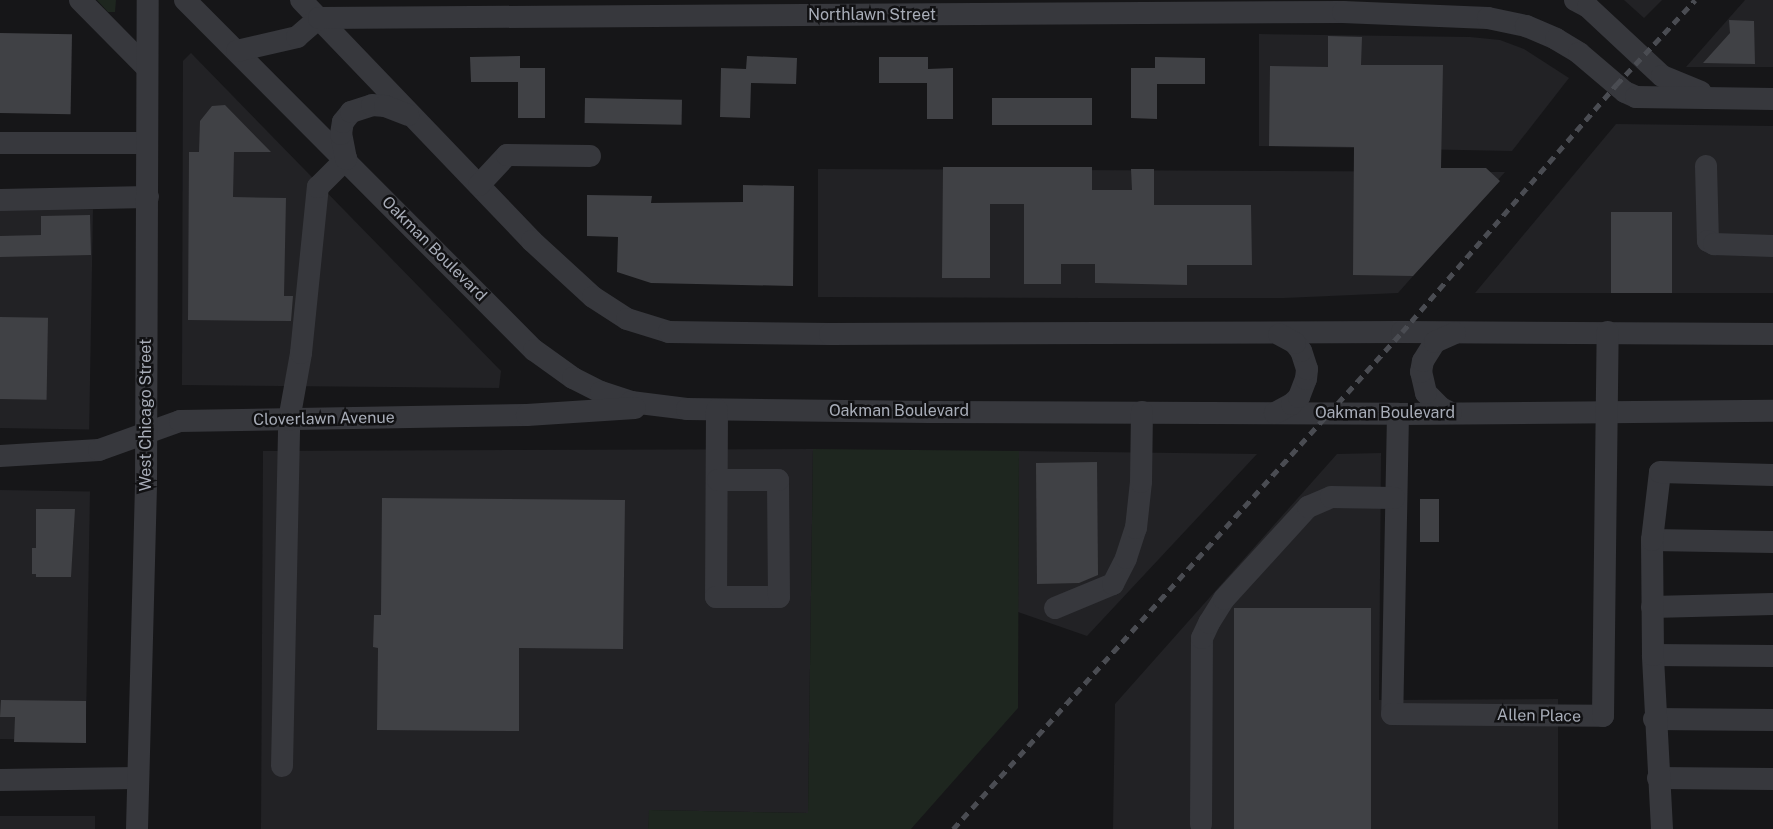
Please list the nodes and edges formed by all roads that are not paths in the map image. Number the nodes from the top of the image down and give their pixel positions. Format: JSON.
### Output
{"nodes":[{"id":1,"x":81,"y":0,"type":"edge"},
{"id":2,"x":148,"y":0,"type":"edge"},
{"id":3,"x":185,"y":0,"type":"edge"},
{"id":4,"x":302,"y":0,"type":"edge"},
{"id":5,"x":1575,"y":0,"type":"edge"},
{"id":6,"x":1343,"y":6,"type":"edge"},
{"id":7,"x":821,"y":8,"type":"edge"},
{"id":8,"x":1451,"y":8,"type":"edge"},
{"id":9,"x":418,"y":9,"type":"edge"},
{"id":10,"x":319,"y":18,"type":"junction"},
{"id":11,"x":1604,"y":22,"type":"junction"},
{"id":12,"x":237,"y":51,"type":"junction"},
{"id":13,"x":1580,"y":53,"type":"junction"},
{"id":14,"x":147,"y":68,"type":"junction"},
{"id":15,"x":1773,"y":99,"type":"edge"},
{"id":16,"x":1744,"y":100,"type":"junction"},
{"id":17,"x":410,"y":115,"type":"junction"},
{"id":18,"x":0,"y":143,"type":"edge"},
{"id":19,"x":147,"y":143,"type":"junction"},
{"id":20,"x":590,"y":156,"type":"dead end"},
{"id":21,"x":346,"y":159,"type":"junction"},
{"id":22,"x":1706,"y":166,"type":"dead end"},
{"id":23,"x":479,"y":185,"type":"junction"},
{"id":24,"x":148,"y":197,"type":"junction"},
{"id":25,"x":0,"y":200,"type":"edge"},
{"id":26,"x":1773,"y":246,"type":"edge"},
{"id":27,"x":1456,"y":332,"type":"junction"},
{"id":28,"x":1608,"y":332,"type":"junction"},
{"id":29,"x":1279,"y":334,"type":"junction"},
{"id":30,"x":1773,"y":334,"type":"edge"},
{"id":31,"x":654,"y":407,"type":"junction"},
{"id":32,"x":717,"y":410,"type":"junction"},
{"id":33,"x":1607,"y":411,"type":"junction"},
{"id":34,"x":1773,"y":411,"type":"edge"},
{"id":35,"x":1142,"y":412,"type":"junction"},
{"id":36,"x":1275,"y":412,"type":"junction"},
{"id":37,"x":1451,"y":413,"type":"junction"},
{"id":38,"x":1398,"y":414,"type":"junction"},
{"id":39,"x":289,"y":420,"type":"junction"},
{"id":40,"x":146,"y":433,"type":"junction"},
{"id":41,"x":0,"y":456,"type":"edge"},
{"id":42,"x":1773,"y":475,"type":"edge"},
{"id":43,"x":718,"y":480,"type":"junction"},
{"id":44,"x":1394,"y":498,"type":"junction"},
{"id":45,"x":1652,"y":540,"type":"junction"},
{"id":46,"x":1773,"y":542,"type":"edge"},
{"id":47,"x":1773,"y":604,"type":"edge"},
{"id":48,"x":1652,"y":607,"type":"junction"},
{"id":49,"x":1056,"y":608,"type":"dead end"},
{"id":50,"x":1653,"y":655,"type":"junction"},
{"id":51,"x":1773,"y":656,"type":"edge"},
{"id":52,"x":1654,"y":719,"type":"junction"},
{"id":53,"x":1773,"y":720,"type":"edge"},
{"id":54,"x":282,"y":766,"type":"dead end"},
{"id":55,"x":136,"y":778,"type":"junction"},
{"id":56,"x":1658,"y":778,"type":"junction"},
{"id":57,"x":1773,"y":779,"type":"edge"},
{"id":58,"x":0,"y":780,"type":"edge"},
{"id":59,"x":1201,"y":824,"type":"dead end"},
{"id":60,"x":137,"y":829,"type":"edge"},
{"id":61,"x":1662,"y":829,"type":"edge"}],
"edges":[{"from":1,"to":14,"type":"street"},
{"from":2,"to":14,"type":"street","name":"West Chicago Street"},
{"from":3,"to":12,"type":"street","name":"Oakman Boulevard"},
{"from":4,"to":10,"type":"street"},
{"from":5,"to":11,"type":"street","name":"Northlawn Street"},
{"from":6,"to":7,"type":"street","name":"Northlawn Street"},
{"from":6,"to":8,"type":"street","name":"Northlawn Street"},
{"from":7,"to":9,"type":"street","name":"Northlawn Street"},
{"from":8,"to":13,"type":"street","name":"Northlawn Street"},
{"from":9,"to":10,"type":"street","name":"Northlawn Street"},
{"from":10,"to":12,"type":"street"},
{"from":10,"to":17,"type":"street"},
{"from":11,"to":13,"type":"street"},
{"from":11,"to":16,"type":"street","name":"Northlawn Street"},
{"from":12,"to":21,"type":"street","name":"Oakman Boulevard"},
{"from":13,"to":16,"type":"street","name":"Northlawn Street"},
{"from":14,"to":19,"type":"street","name":"West Chicago Street"},
{"from":15,"to":16,"type":"street","name":"Northlawn Street"},
{"from":17,"to":21,"type":"street"},
{"from":17,"to":23,"type":"street"},
{"from":18,"to":19,"type":"street"},
{"from":19,"to":24,"type":"street","name":"West Chicago Street"},
{"from":20,"to":23,"type":"street"},
{"from":21,"to":31,"type":"street","name":"Oakman Boulevard"},
{"from":21,"to":39,"type":"street"},
{"from":22,"to":26,"type":"street"},
{"from":23,"to":29,"type":"street"},
{"from":24,"to":25,"type":"street"},
{"from":24,"to":40,"type":"street","name":"West Chicago Street"},
{"from":27,"to":28,"type":"street"},
{"from":27,"to":29,"type":"street"},
{"from":27,"to":37,"type":"street"},
{"from":28,"to":30,"type":"street"},
{"from":28,"to":33,"type":"street","name":"Allen Place"},
{"from":29,"to":36,"type":"street"},
{"from":31,"to":32,"type":"street","name":"Oakman Boulevard"},
{"from":31,"to":39,"type":"street","name":"Cloverlawn Avenue"},
{"from":32,"to":35,"type":"street","name":"Oakman Boulevard"},
{"from":32,"to":43,"type":"street"},
{"from":33,"to":34,"type":"street","name":"Oakman Boulevard"},
{"from":33,"to":37,"type":"street","name":"Oakman Boulevard"},
{"from":33,"to":44,"type":"street","name":"Allen Place"},
{"from":35,"to":36,"type":"street","name":"Oakman Boulevard"},
{"from":35,"to":49,"type":"street"},
{"from":36,"to":38,"type":"street","name":"Oakman Boulevard"},
{"from":37,"to":38,"type":"street","name":"Oakman Boulevard"},
{"from":38,"to":44,"type":"street","name":"Allen Place"},
{"from":39,"to":40,"type":"street","name":"Cloverlawn Avenue"},
{"from":39,"to":54,"type":"street"},
{"from":40,"to":41,"type":"street","name":"Cloverlawn Avenue"},
{"from":40,"to":55,"type":"street","name":"West Chicago Street"},
{"from":42,"to":45,"type":"street"},
{"from":43,"to":43,"type":"street"},
{"from":44,"to":59,"type":"street"},
{"from":45,"to":46,"type":"street"},
{"from":45,"to":48,"type":"street"},
{"from":47,"to":48,"type":"street"},
{"from":48,"to":50,"type":"street"},
{"from":50,"to":51,"type":"street"},
{"from":50,"to":52,"type":"street"},
{"from":52,"to":53,"type":"street"},
{"from":52,"to":56,"type":"street"},
{"from":55,"to":58,"type":"street"},
{"from":55,"to":60,"type":"street","name":"West Chicago Street"},
{"from":56,"to":57,"type":"street"},
{"from":56,"to":61,"type":"street"}]}
